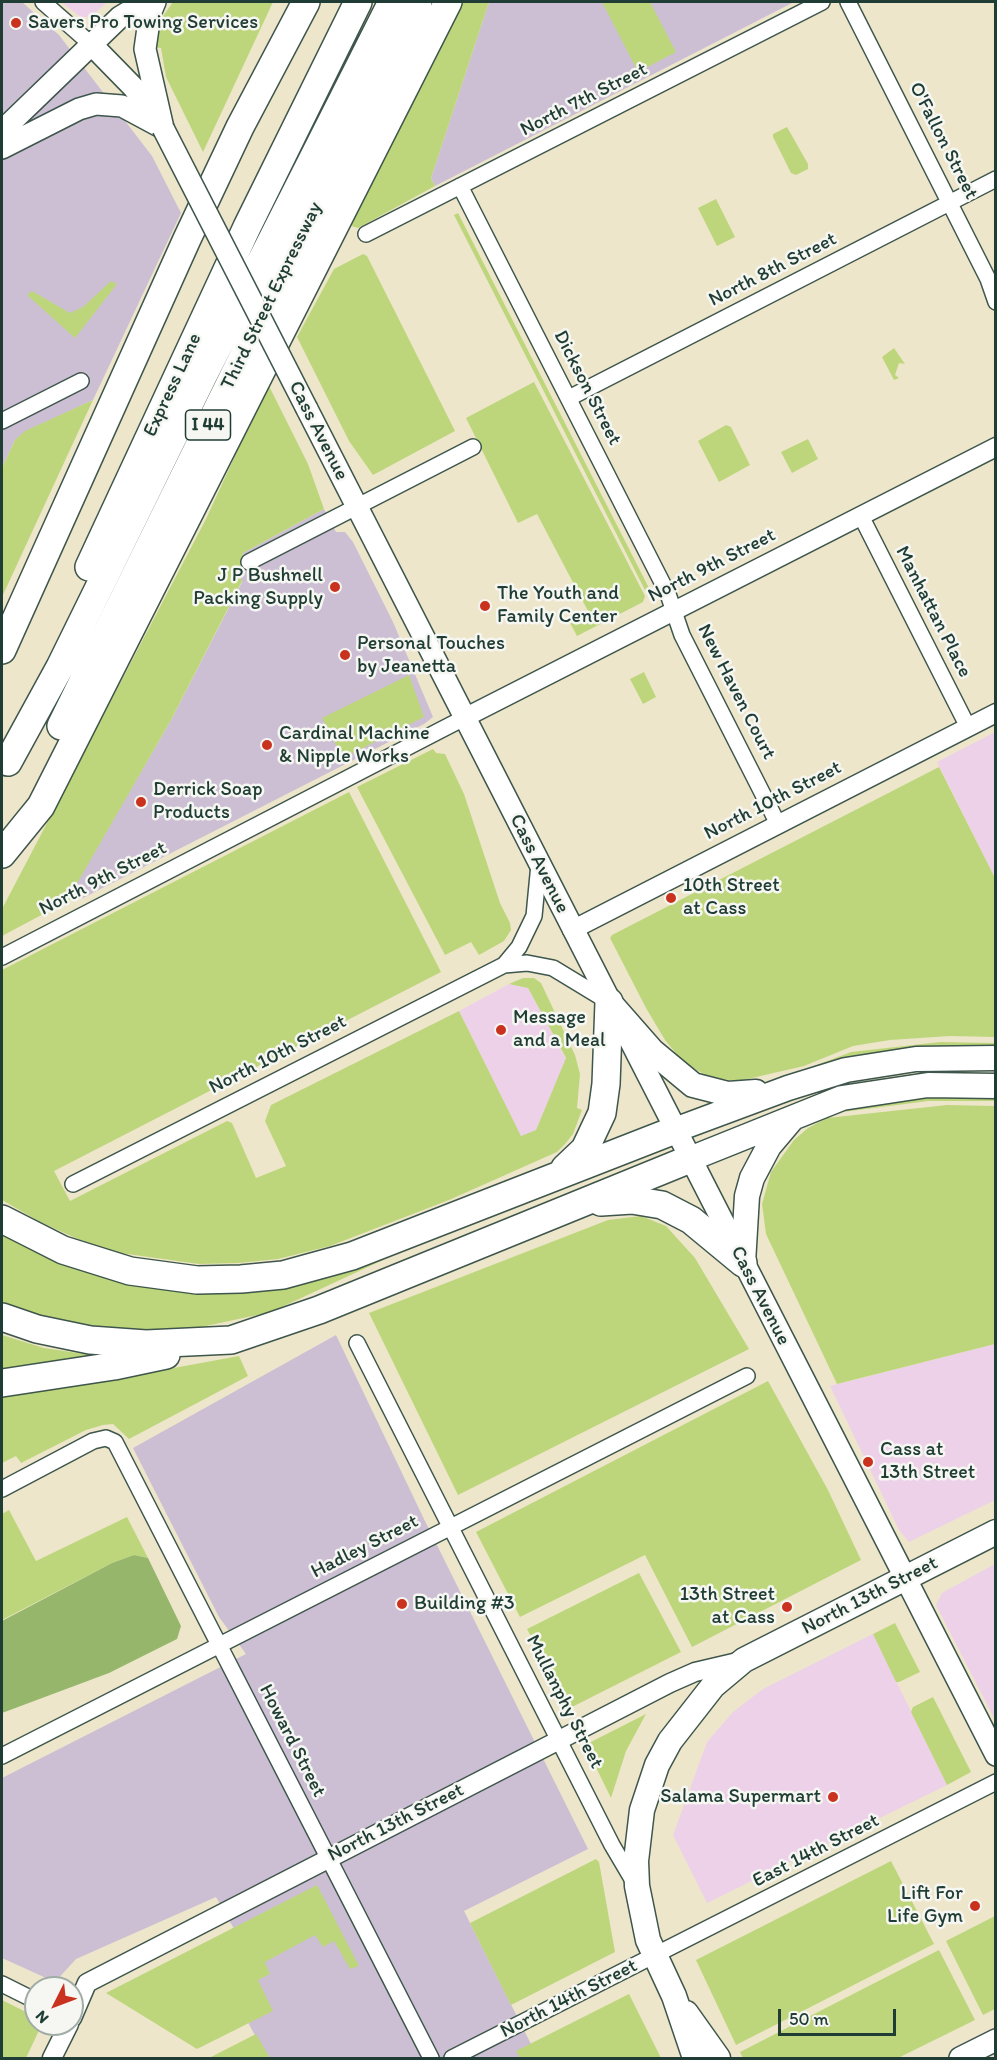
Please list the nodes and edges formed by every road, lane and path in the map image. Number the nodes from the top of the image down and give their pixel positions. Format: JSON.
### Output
{"nodes":[{"id":1,"x":43,"y":2,"type":"edge"},
{"id":2,"x":155,"y":2,"type":"edge"},
{"id":3,"x":306,"y":2,"type":"edge"},
{"id":4,"x":357,"y":2,"type":"edge"},
{"id":5,"x":392,"y":2,"type":"edge"},
{"id":6,"x":418,"y":2,"type":"edge"},
{"id":7,"x":448,"y":2,"type":"edge"},
{"id":8,"x":822,"y":2,"type":"edge"},
{"id":9,"x":848,"y":2,"type":"edge"},
{"id":10,"x":136,"y":4,"type":"edge"},
{"id":11,"x":92,"y":45,"type":"junction"},
{"id":12,"x":163,"y":128,"type":"junction"},
{"id":13,"x":2,"y":131,"type":"edge"},
{"id":14,"x":2,"y":148,"type":"edge"},
{"id":15,"x":996,"y":179,"type":"edge"},
{"id":16,"x":460,"y":186,"type":"junction"},
{"id":17,"x":950,"y":202,"type":"junction"},
{"id":18,"x":366,"y":234,"type":"dead end"},
{"id":19,"x":996,"y":302,"type":"edge"},
{"id":20,"x":81,"y":381,"type":"dead end"},
{"id":21,"x":569,"y":398,"type":"junction"},
{"id":22,"x":2,"y":421,"type":"edge"},
{"id":23,"x":473,"y":447,"type":"dead end"},
{"id":24,"x":996,"y":447,"type":"edge"},
{"id":25,"x":356,"y":507,"type":"junction"},
{"id":26,"x":861,"y":516,"type":"junction"},
{"id":27,"x":249,"y":561,"type":"dead end"},
{"id":28,"x":674,"y":611,"type":"junction"},
{"id":29,"x":2,"y":650,"type":"edge"},
{"id":30,"x":996,"y":713,"type":"edge"},
{"id":31,"x":464,"y":718,"type":"junction"},
{"id":32,"x":968,"y":727,"type":"junction"},
{"id":33,"x":5,"y":769,"type":"edge"},
{"id":34,"x":778,"y":824,"type":"junction"},
{"id":35,"x":2,"y":849,"type":"edge"},
{"id":36,"x":2,"y":854,"type":"edge"},
{"id":37,"x":538,"y":864,"type":"junction"},
{"id":38,"x":572,"y":930,"type":"junction"},
{"id":39,"x":2,"y":957,"type":"edge"},
{"id":40,"x":504,"y":965,"type":"junction"},
{"id":41,"x":609,"y":1002,"type":"junction"},
{"id":42,"x":996,"y":1058,"type":"edge"},
{"id":43,"x":996,"y":1086,"type":"edge"},
{"id":44,"x":788,"y":1088,"type":"junction"},
{"id":45,"x":794,"y":1115,"type":"junction"},
{"id":46,"x":675,"y":1130,"type":"junction"},
{"id":47,"x":690,"y":1159,"type":"junction"},
{"id":48,"x":558,"y":1174,"type":"junction"},
{"id":49,"x":73,"y":1184,"type":"dead end"},
{"id":50,"x":573,"y":1206,"type":"junction"},
{"id":51,"x":2,"y":1219,"type":"edge"},
{"id":52,"x":743,"y":1263,"type":"junction"},
{"id":53,"x":2,"y":1317,"type":"edge"},
{"id":54,"x":231,"y":1340,"type":"junction"},
{"id":55,"x":357,"y":1343,"type":"dead end"},
{"id":56,"x":747,"y":1376,"type":"dead end"},
{"id":57,"x":2,"y":1383,"type":"edge"},
{"id":58,"x":2,"y":1489,"type":"edge"},
{"id":59,"x":452,"y":1527,"type":"junction"},
{"id":60,"x":996,"y":1532,"type":"edge"},
{"id":61,"x":905,"y":1578,"type":"junction"},
{"id":62,"x":219,"y":1643,"type":"junction"},
{"id":63,"x":744,"y":1660,"type":"junction"},
{"id":64,"x":559,"y":1740,"type":"junction"},
{"id":65,"x":996,"y":1755,"type":"edge"},
{"id":66,"x":2,"y":1756,"type":"edge"},
{"id":67,"x":996,"y":1782,"type":"edge"},
{"id":68,"x":328,"y":1857,"type":"junction"},
{"id":69,"x":637,"y":1886,"type":"junction"},
{"id":70,"x":655,"y":1957,"type":"junction"},
{"id":71,"x":2,"y":1984,"type":"edge"},
{"id":72,"x":84,"y":1990,"type":"edge"},
{"id":73,"x":24,"y":1995,"type":"edge"},
{"id":74,"x":674,"y":1996,"type":"junction"},
{"id":75,"x":63,"y":2036,"type":"edge"},
{"id":76,"x":996,"y":2040,"type":"edge"},
{"id":77,"x":52,"y":2058,"type":"edge"},
{"id":78,"x":431,"y":2058,"type":"edge"},
{"id":79,"x":452,"y":2058,"type":"edge"},
{"id":80,"x":695,"y":2058,"type":"edge"},
{"id":81,"x":718,"y":2058,"type":"edge"},
{"id":82,"x":960,"y":2058,"type":"edge"}],
"edges":[{"from":1,"to":11,"type":"street","name":"Cass Avenue"},
{"from":2,"to":12,"type":"main road"},
{"from":3,"to":29,"type":"highway"},
{"from":4,"to":33,"type":"highway","name":"Express Lane"},
{"from":5,"to":33,"type":"highway"},
{"from":6,"to":35,"type":"highway","name":"Third Street Expressway","number":"I 44"},
{"from":7,"to":36,"type":"highway"},
{"from":8,"to":16,"type":"street","name":"North 7th Street"},
{"from":9,"to":17,"type":"street","name":"O'Fallon Street"},
{"from":10,"to":11,"type":"main road"},
{"from":11,"to":12,"type":"main road","name":"Cass Avenue"},
{"from":11,"to":13,"type":"main road"},
{"from":12,"to":14,"type":"main road"},
{"from":12,"to":25,"type":"main road","name":"Cass Avenue","bridge":true},
{"from":15,"to":17,"type":"street","name":"North 8th Street"},
{"from":16,"to":18,"type":"street","name":"North 7th Street"},
{"from":16,"to":21,"type":"street","name":"Dickson Street"},
{"from":17,"to":19,"type":"street","name":"O'Fallon Street"},
{"from":17,"to":21,"type":"street","name":"North 8th Street"},
{"from":20,"to":22,"type":"street"},
{"from":21,"to":28,"type":"street","name":"Dickson Street"},
{"from":23,"to":25,"type":"street"},
{"from":24,"to":26,"type":"street","name":"North 9th Street"},
{"from":25,"to":27,"type":"street"},
{"from":25,"to":31,"type":"main road","name":"Cass Avenue"},
{"from":26,"to":28,"type":"street","name":"North 9th Street"},
{"from":26,"to":32,"type":"street","name":"Manhattan Place"},
{"from":28,"to":31,"type":"street","name":"North 9th Street"},
{"from":28,"to":34,"type":"street","name":"New Haven Court"},
{"from":30,"to":32,"type":"street","name":"North 10th Street"},
{"from":31,"to":37,"type":"main road","name":"Cass Avenue"},
{"from":31,"to":39,"type":"street","name":"North 9th Street"},
{"from":32,"to":34,"type":"street","name":"North 10th Street"},
{"from":34,"to":38,"type":"street","name":"North 10th Street"},
{"from":37,"to":38,"type":"main road","name":"Cass Avenue"},
{"from":37,"to":40,"type":"street","name":"North 10th Street"},
{"from":38,"to":41,"type":"main road","name":"Cass Avenue"},
{"from":40,"to":41,"type":"street","name":"North 10th Street"},
{"from":40,"to":49,"type":"street","name":"North 10th Street"},
{"from":41,"to":44,"type":"main road"},
{"from":41,"to":46,"type":"main road","name":"Cass Avenue"},
{"from":41,"to":48,"type":"highway"},
{"from":42,"to":44,"type":"main road"},
{"from":43,"to":45,"type":"main road"},
{"from":44,"to":46,"type":"main road"},
{"from":45,"to":47,"type":"main road"},
{"from":45,"to":52,"type":"main road"},
{"from":46,"to":47,"type":"main road","name":"Cass Avenue"},
{"from":46,"to":48,"type":"highway"},
{"from":47,"to":50,"type":"highway"},
{"from":47,"to":52,"type":"main road","name":"Cass Avenue"},
{"from":48,"to":51,"type":"highway"},
{"from":50,"to":52,"type":"highway"},
{"from":50,"to":54,"type":"highway"},
{"from":52,"to":61,"type":"main road","name":"Cass Avenue"},
{"from":53,"to":54,"type":"highway"},
{"from":54,"to":57,"type":"highway"},
{"from":55,"to":59,"type":"street","name":"Mullanphy Street"},
{"from":56,"to":59,"type":"street","name":"Hadley Street"},
{"from":58,"to":62,"type":"street","name":"Howard Street"},
{"from":59,"to":62,"type":"street","name":"Hadley Street"},
{"from":59,"to":64,"type":"street","name":"Mullanphy Street"},
{"from":60,"to":61,"type":"main road","name":"North 13th Street"},
{"from":61,"to":63,"type":"main road","name":"North 13th Street"},
{"from":61,"to":65,"type":"main road","name":"Cass Avenue"},
{"from":62,"to":66,"type":"street","name":"Hadley Street"},
{"from":62,"to":68,"type":"street","name":"Howard Street"},
{"from":63,"to":64,"type":"street","name":"North 13th Street"},
{"from":63,"to":69,"type":"main road","name":"North 13th Street"},
{"from":64,"to":68,"type":"street","name":"North 13th Street"},
{"from":64,"to":69,"type":"street","name":"Mullanphy Street"},
{"from":67,"to":70,"type":"street","name":"East 14th Street"},
{"from":68,"to":72,"type":"street","name":"North 13th Street"},
{"from":68,"to":78,"type":"street","name":"Howard Street"},
{"from":69,"to":70,"type":"main road","name":"North 13th Street"},
{"from":70,"to":74,"type":"main road","name":"North 13th Street"},
{"from":70,"to":79,"type":"street","name":"North 14th Street"},
{"from":71,"to":73,"type":"street"},
{"from":74,"to":80,"type":"main road"},
{"from":74,"to":81,"type":"main road"},
{"from":75,"to":77,"type":"street"},
{"from":76,"to":82,"type":"main road"}]}
